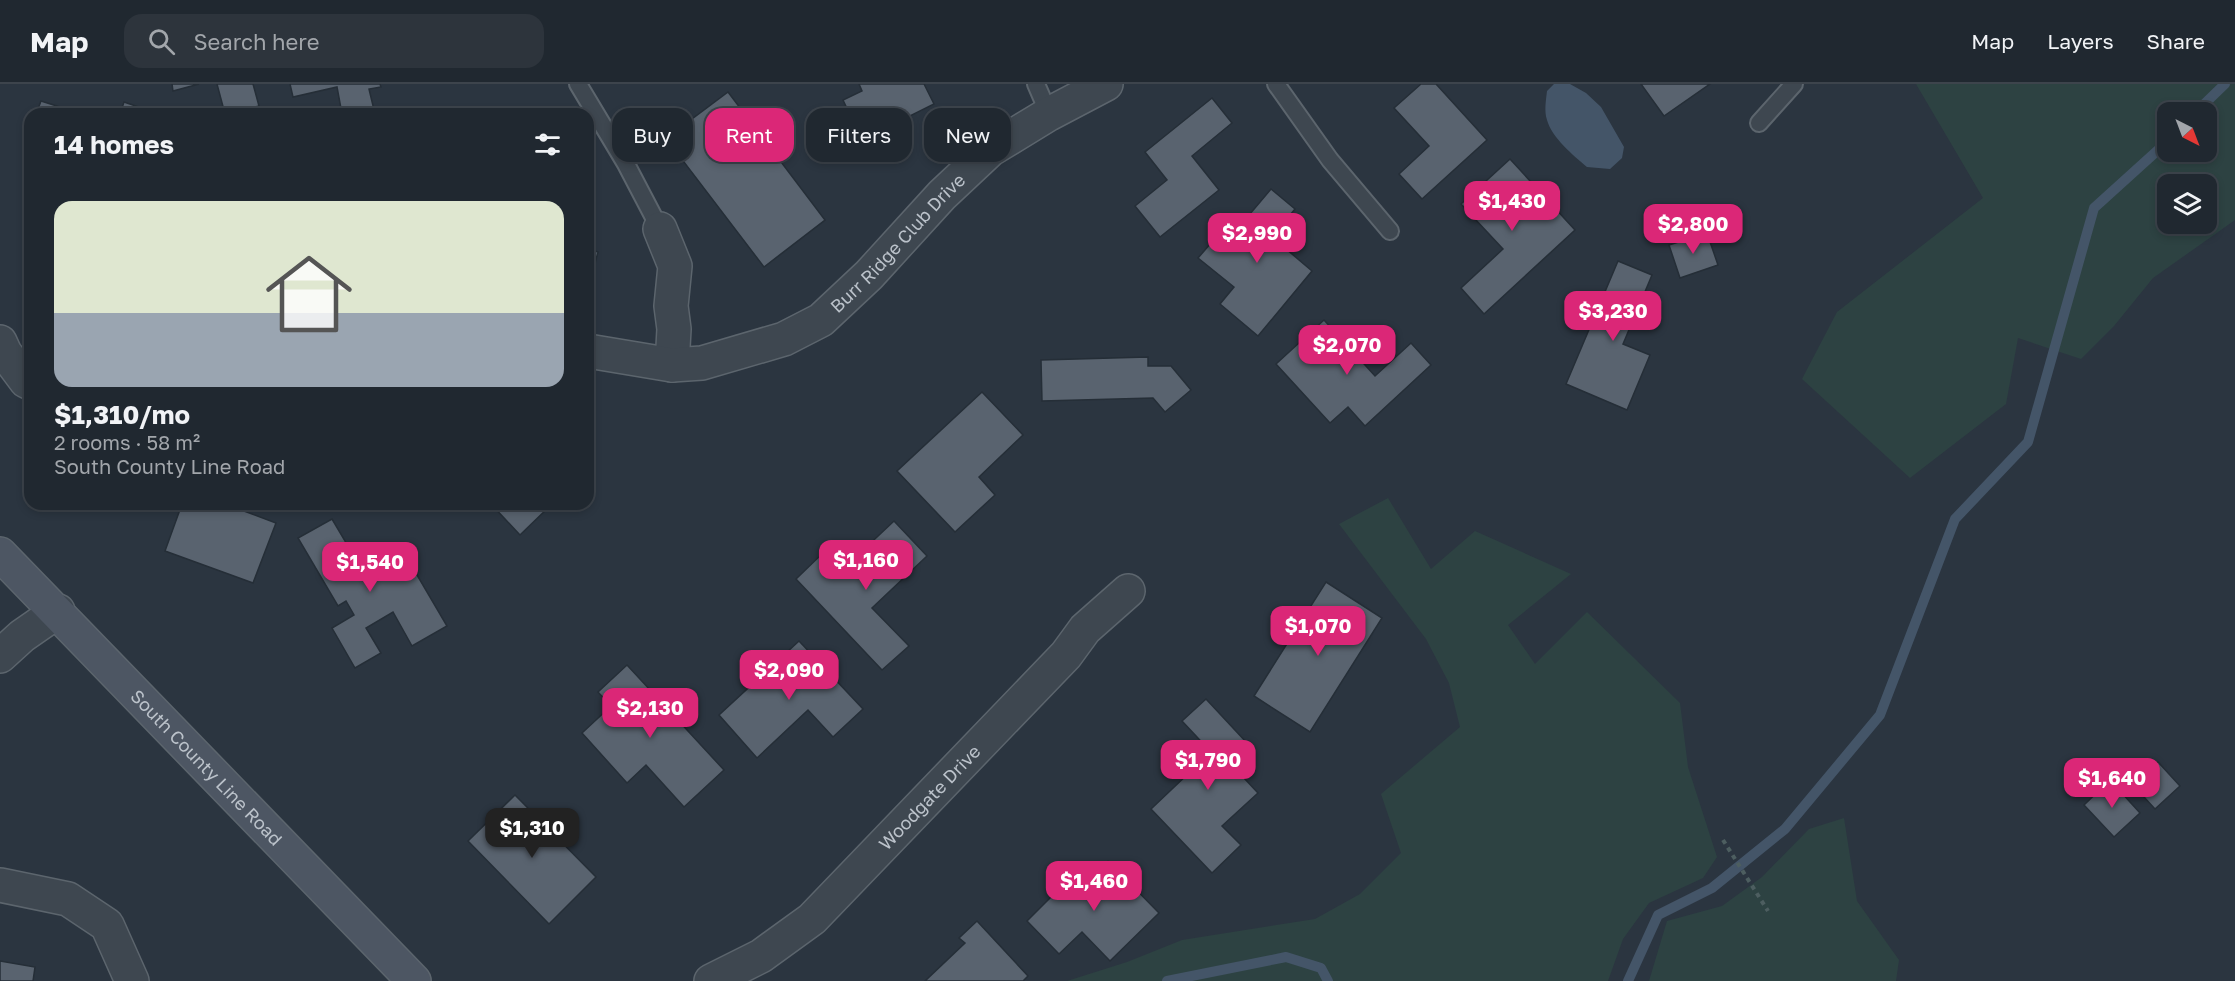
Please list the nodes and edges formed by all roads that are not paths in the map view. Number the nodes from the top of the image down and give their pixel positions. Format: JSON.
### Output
{"nodes":[{"id":1,"x":578,"y":84,"type":"edge"},
{"id":2,"x":1036,"y":84,"type":"edge"},
{"id":3,"x":1106,"y":84,"type":"edge"},
{"id":4,"x":1276,"y":84,"type":"edge"},
{"id":5,"x":1794,"y":84,"type":"edge"},
{"id":6,"x":592,"y":108,"type":"edge"},
{"id":7,"x":594,"y":111,"type":"edge"},
{"id":8,"x":1049,"y":114,"type":"junction"},
{"id":9,"x":1759,"y":123,"type":"dead end"},
{"id":10,"x":660,"y":229,"type":"joint"},
{"id":11,"x":1390,"y":231,"type":"dead end"},
{"id":12,"x":0,"y":342,"type":"edge"},
{"id":13,"x":594,"y":352,"type":"edge"},
{"id":14,"x":672,"y":365,"type":"junction"},
{"id":15,"x":24,"y":378,"type":"edge"},
{"id":16,"x":0,"y":554,"type":"edge"},
{"id":17,"x":1128,"y":591,"type":"dead end"},
{"id":18,"x":58,"y":611,"type":"junction"},
{"id":19,"x":0,"y":656,"type":"edge"},
{"id":20,"x":0,"y":885,"type":"edge"},
{"id":21,"x":132,"y":981,"type":"edge"},
{"id":22,"x":414,"y":981,"type":"edge"},
{"id":23,"x":711,"y":981,"type":"edge"}],
"edges":[{"from":1,"to":6,"type":"lane"},
{"from":2,"to":8,"type":"lane"},
{"from":3,"to":8,"type":"street","name":"Burr Ridge Club Drive"},
{"from":4,"to":11,"type":"lane"},
{"from":5,"to":9,"type":"lane"},
{"from":7,"to":10,"type":"lane"},
{"from":8,"to":14,"type":"street","name":"Burr Ridge Club Drive"},
{"from":10,"to":14,"type":"street"},
{"from":12,"to":15,"type":"street"},
{"from":13,"to":14,"type":"street","name":"Burr Ridge Club Drive"},
{"from":16,"to":18,"type":"main road","name":"South County Line Road"},
{"from":17,"to":23,"type":"street","name":"Woodgate Drive"},
{"from":18,"to":19,"type":"street"},
{"from":18,"to":22,"type":"main road","name":"South County Line Road"},
{"from":20,"to":21,"type":"street"}]}
